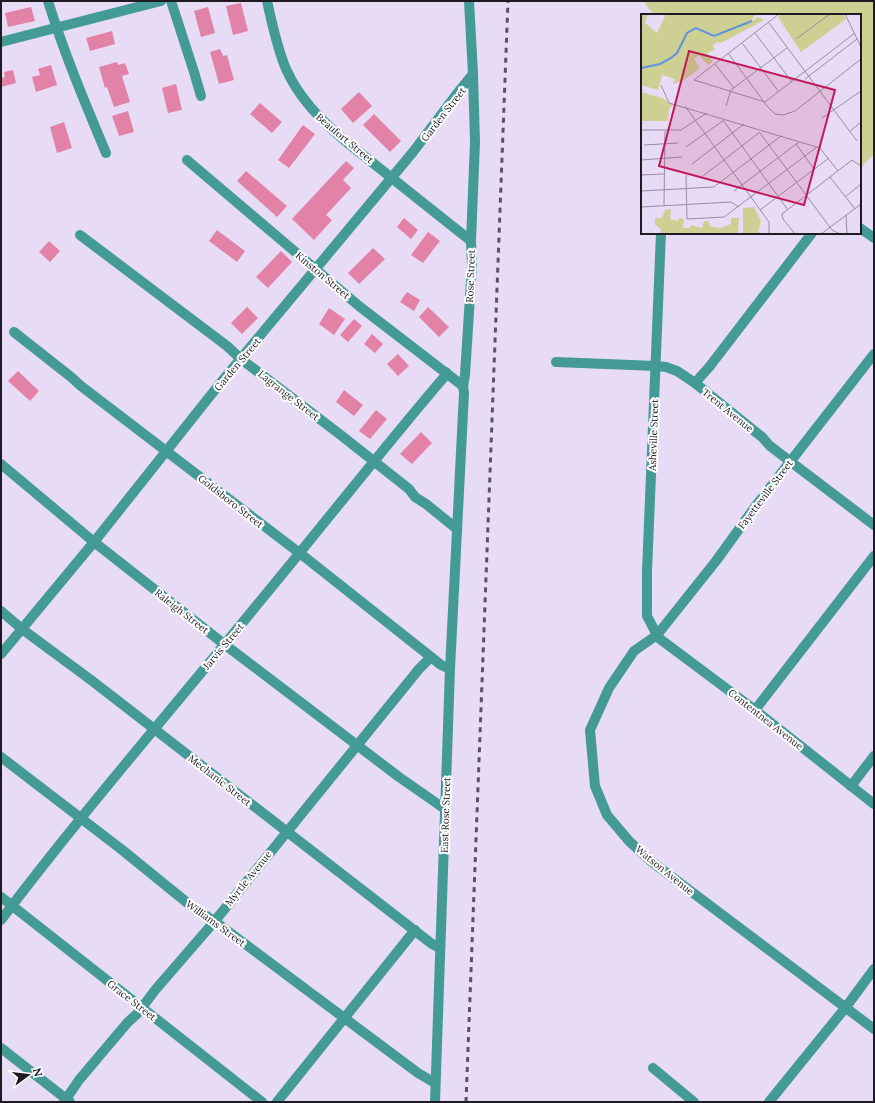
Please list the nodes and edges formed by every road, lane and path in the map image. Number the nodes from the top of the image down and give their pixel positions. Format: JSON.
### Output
{"nodes":[{"id":1,"x":48,"y":1,"type":"edge"},
{"id":2,"x":161,"y":1,"type":"edge"},
{"id":3,"x":171,"y":1,"type":"edge"},
{"id":4,"x":267,"y":1,"type":"edge"},
{"id":5,"x":469,"y":1,"type":"edge"},
{"id":6,"x":56,"y":28,"type":"junction"},
{"id":7,"x":1,"y":42,"type":"edge"},
{"id":8,"x":474,"y":74,"type":"junction"},
{"id":9,"x":201,"y":96,"type":"dead end"},
{"id":10,"x":106,"y":153,"type":"dead end"},
{"id":11,"x":186,"y":160,"type":"dead end"},
{"id":12,"x":391,"y":177,"type":"junction"},
{"id":13,"x":861,"y":229,"type":"edge"},
{"id":14,"x":661,"y":234,"type":"edge"},
{"id":15,"x":811,"y":234,"type":"edge"},
{"id":16,"x":80,"y":235,"type":"dead end"},
{"id":17,"x":874,"y":238,"type":"edge"},
{"id":18,"x":471,"y":241,"type":"junction"},
{"id":19,"x":316,"y":270,"type":"junction"},
{"id":20,"x":14,"y":332,"type":"dead end"},
{"id":21,"x":874,"y":354,"type":"edge"},
{"id":22,"x":241,"y":359,"type":"junction"},
{"id":23,"x":556,"y":362,"type":"dead end"},
{"id":24,"x":656,"y":366,"type":"junction"},
{"id":25,"x":446,"y":372,"type":"junction"},
{"id":26,"x":695,"y":383,"type":"junction"},
{"id":27,"x":463,"y":386,"type":"junction"},
{"id":28,"x":166,"y":451,"type":"junction"},
{"id":29,"x":791,"y":461,"type":"junction"},
{"id":30,"x":373,"y":462,"type":"junction"},
{"id":31,"x":1,"y":464,"type":"edge"},
{"id":32,"x":874,"y":525,"type":"edge"},
{"id":33,"x":457,"y":529,"type":"junction"},
{"id":34,"x":94,"y":542,"type":"junction"},
{"id":35,"x":299,"y":554,"type":"junction"},
{"id":36,"x":874,"y":556,"type":"edge"},
{"id":37,"x":1,"y":611,"type":"edge"},
{"id":38,"x":22,"y":628,"type":"junction"},
{"id":39,"x":657,"y":635,"type":"junction"},
{"id":40,"x":224,"y":644,"type":"junction"},
{"id":41,"x":1,"y":654,"type":"edge"},
{"id":42,"x":431,"y":658,"type":"junction"},
{"id":43,"x":450,"y":669,"type":"junction"},
{"id":44,"x":755,"y":710,"type":"junction"},
{"id":45,"x":154,"y":729,"type":"junction"},
{"id":46,"x":357,"y":745,"type":"junction"},
{"id":47,"x":874,"y":756,"type":"edge"},
{"id":48,"x":1,"y":757,"type":"edge"},
{"id":49,"x":851,"y":786,"type":"junction"},
{"id":50,"x":874,"y":804,"type":"edge"},
{"id":51,"x":445,"y":809,"type":"junction"},
{"id":52,"x":81,"y":819,"type":"junction"},
{"id":53,"x":286,"y":832,"type":"junction"},
{"id":54,"x":1,"y":897,"type":"edge"},
{"id":55,"x":12,"y":906,"type":"junction"},
{"id":56,"x":1,"y":920,"type":"edge"},
{"id":57,"x":214,"y":922,"type":"junction"},
{"id":58,"x":415,"y":930,"type":"junction"},
{"id":59,"x":440,"y":948,"type":"junction"},
{"id":60,"x":874,"y":969,"type":"edge"},
{"id":61,"x":846,"y":1007,"type":"junction"},
{"id":62,"x":142,"y":1008,"type":"junction"},
{"id":63,"x":344,"y":1018,"type":"junction"},
{"id":64,"x":874,"y":1029,"type":"edge"},
{"id":65,"x":1,"y":1048,"type":"edge"},
{"id":66,"x":653,"y":1068,"type":"dead end"},
{"id":67,"x":436,"y":1083,"type":"junction"},
{"id":68,"x":67,"y":1101,"type":"edge"},
{"id":69,"x":262,"y":1102,"type":"edge"},
{"id":70,"x":277,"y":1102,"type":"edge"},
{"id":71,"x":434,"y":1102,"type":"edge"},
{"id":72,"x":694,"y":1102,"type":"edge"},
{"id":73,"x":768,"y":1102,"type":"edge"}],
"edges":[{"from":1,"to":6,"type":"street"},
{"from":2,"to":6,"type":"street"},
{"from":3,"to":9,"type":"street"},
{"from":4,"to":12,"type":"street","name":"Beaufort Street"},
{"from":5,"to":8,"type":"street","name":"Rose Street"},
{"from":6,"to":7,"type":"street"},
{"from":6,"to":10,"type":"street"},
{"from":8,"to":12,"type":"street","name":"Garden Street"},
{"from":8,"to":18,"type":"street","name":"Rose Street"},
{"from":11,"to":19,"type":"street","name":"Kinston Street"},
{"from":12,"to":18,"type":"street","name":"Beaufort Street"},
{"from":12,"to":19,"type":"street","name":"Garden Street"},
{"from":13,"to":17,"type":"street"},
{"from":14,"to":24,"type":"street","name":"Asheville Street"},
{"from":15,"to":26,"type":"street"},
{"from":16,"to":22,"type":"street","name":"Lagrange Street"},
{"from":18,"to":27,"type":"street","name":"Rose Street"},
{"from":19,"to":22,"type":"street","name":"Garden Street"},
{"from":19,"to":25,"type":"street","name":"Kinston Street"},
{"from":20,"to":28,"type":"street","name":"Goldsboro Street"},
{"from":21,"to":29,"type":"street","name":"Fayetteville Street"},
{"from":22,"to":28,"type":"street","name":"Garden Street"},
{"from":22,"to":30,"type":"street","name":"Lagrange Street"},
{"from":23,"to":24,"type":"street","name":"Trent Avenue"},
{"from":24,"to":26,"type":"street","name":"Trent Avenue"},
{"from":24,"to":39,"type":"street","name":"Asheville Street"},
{"from":25,"to":27,"type":"street","name":"Kinston Street"},
{"from":25,"to":30,"type":"street","name":"Jarvis Street"},
{"from":26,"to":29,"type":"street","name":"Trent Avenue"},
{"from":27,"to":33,"type":"street","name":"Rose Street"},
{"from":28,"to":34,"type":"street","name":"Garden Street"},
{"from":28,"to":35,"type":"street","name":"Goldsboro Street"},
{"from":29,"to":32,"type":"street","name":"Trent Avenue"},
{"from":29,"to":39,"type":"street","name":"Fayetteville Street"},
{"from":30,"to":33,"type":"street","name":"Lagrange Street"},
{"from":30,"to":35,"type":"street","name":"Jarvis Street"},
{"from":31,"to":34,"type":"street","name":"Raleigh Street"},
{"from":33,"to":43,"type":"street","name":"East Rose Street"},
{"from":34,"to":38,"type":"street","name":"Garden Street"},
{"from":34,"to":40,"type":"street","name":"Raleigh Street"},
{"from":35,"to":40,"type":"street","name":"Jarvis Street"},
{"from":35,"to":42,"type":"street","name":"Goldsboro Street"},
{"from":36,"to":44,"type":"street"},
{"from":37,"to":38,"type":"street","name":"Mechanic Street"},
{"from":38,"to":41,"type":"street","name":"Garden Street"},
{"from":38,"to":45,"type":"street","name":"Mechanic Street"},
{"from":39,"to":44,"type":"street","name":"Contentnea Avenue"},
{"from":39,"to":61,"type":"street","name":"Watson Avenue"},
{"from":40,"to":45,"type":"street","name":"Jarvis Street"},
{"from":40,"to":46,"type":"street","name":"Raleigh Street"},
{"from":42,"to":43,"type":"street","name":"Goldsboro Street"},
{"from":42,"to":46,"type":"street","name":"Myrtle Avenue"},
{"from":43,"to":51,"type":"street","name":"East Rose Street"},
{"from":44,"to":49,"type":"street","name":"Contentnea Avenue"},
{"from":45,"to":52,"type":"street","name":"Jarvis Street"},
{"from":45,"to":53,"type":"street","name":"Mechanic Street"},
{"from":46,"to":51,"type":"street","name":"Raleigh Street"},
{"from":46,"to":53,"type":"street","name":"Myrtle Avenue"},
{"from":47,"to":49,"type":"street"},
{"from":48,"to":52,"type":"street","name":"Williams Street"},
{"from":49,"to":50,"type":"street","name":"Contentnea Avenue"},
{"from":51,"to":59,"type":"street","name":"East Rose Street"},
{"from":52,"to":55,"type":"street","name":"Jarvis Street"},
{"from":52,"to":57,"type":"street","name":"Williams Street"},
{"from":53,"to":57,"type":"street","name":"Myrtle Avenue"},
{"from":53,"to":58,"type":"street","name":"Mechanic Street"},
{"from":54,"to":55,"type":"street","name":"Grace Street"},
{"from":55,"to":56,"type":"street","name":"Jarvis Street"},
{"from":55,"to":62,"type":"street","name":"Grace Street"},
{"from":57,"to":62,"type":"street","name":"Myrtle Avenue"},
{"from":57,"to":63,"type":"street","name":"Williams Street"},
{"from":58,"to":59,"type":"street","name":"Mechanic Street"},
{"from":58,"to":63,"type":"street"},
{"from":59,"to":67,"type":"street","name":"East Rose Street"},
{"from":60,"to":61,"type":"street"},
{"from":61,"to":64,"type":"street","name":"Watson Avenue"},
{"from":61,"to":73,"type":"street"},
{"from":62,"to":68,"type":"street","name":"Myrtle Avenue"},
{"from":62,"to":69,"type":"street","name":"Grace Street"},
{"from":63,"to":67,"type":"street","name":"Williams Street"},
{"from":63,"to":70,"type":"street"},
{"from":65,"to":68,"type":"street"},
{"from":66,"to":72,"type":"street"},
{"from":67,"to":71,"type":"street","name":"East Rose Street"}]}
